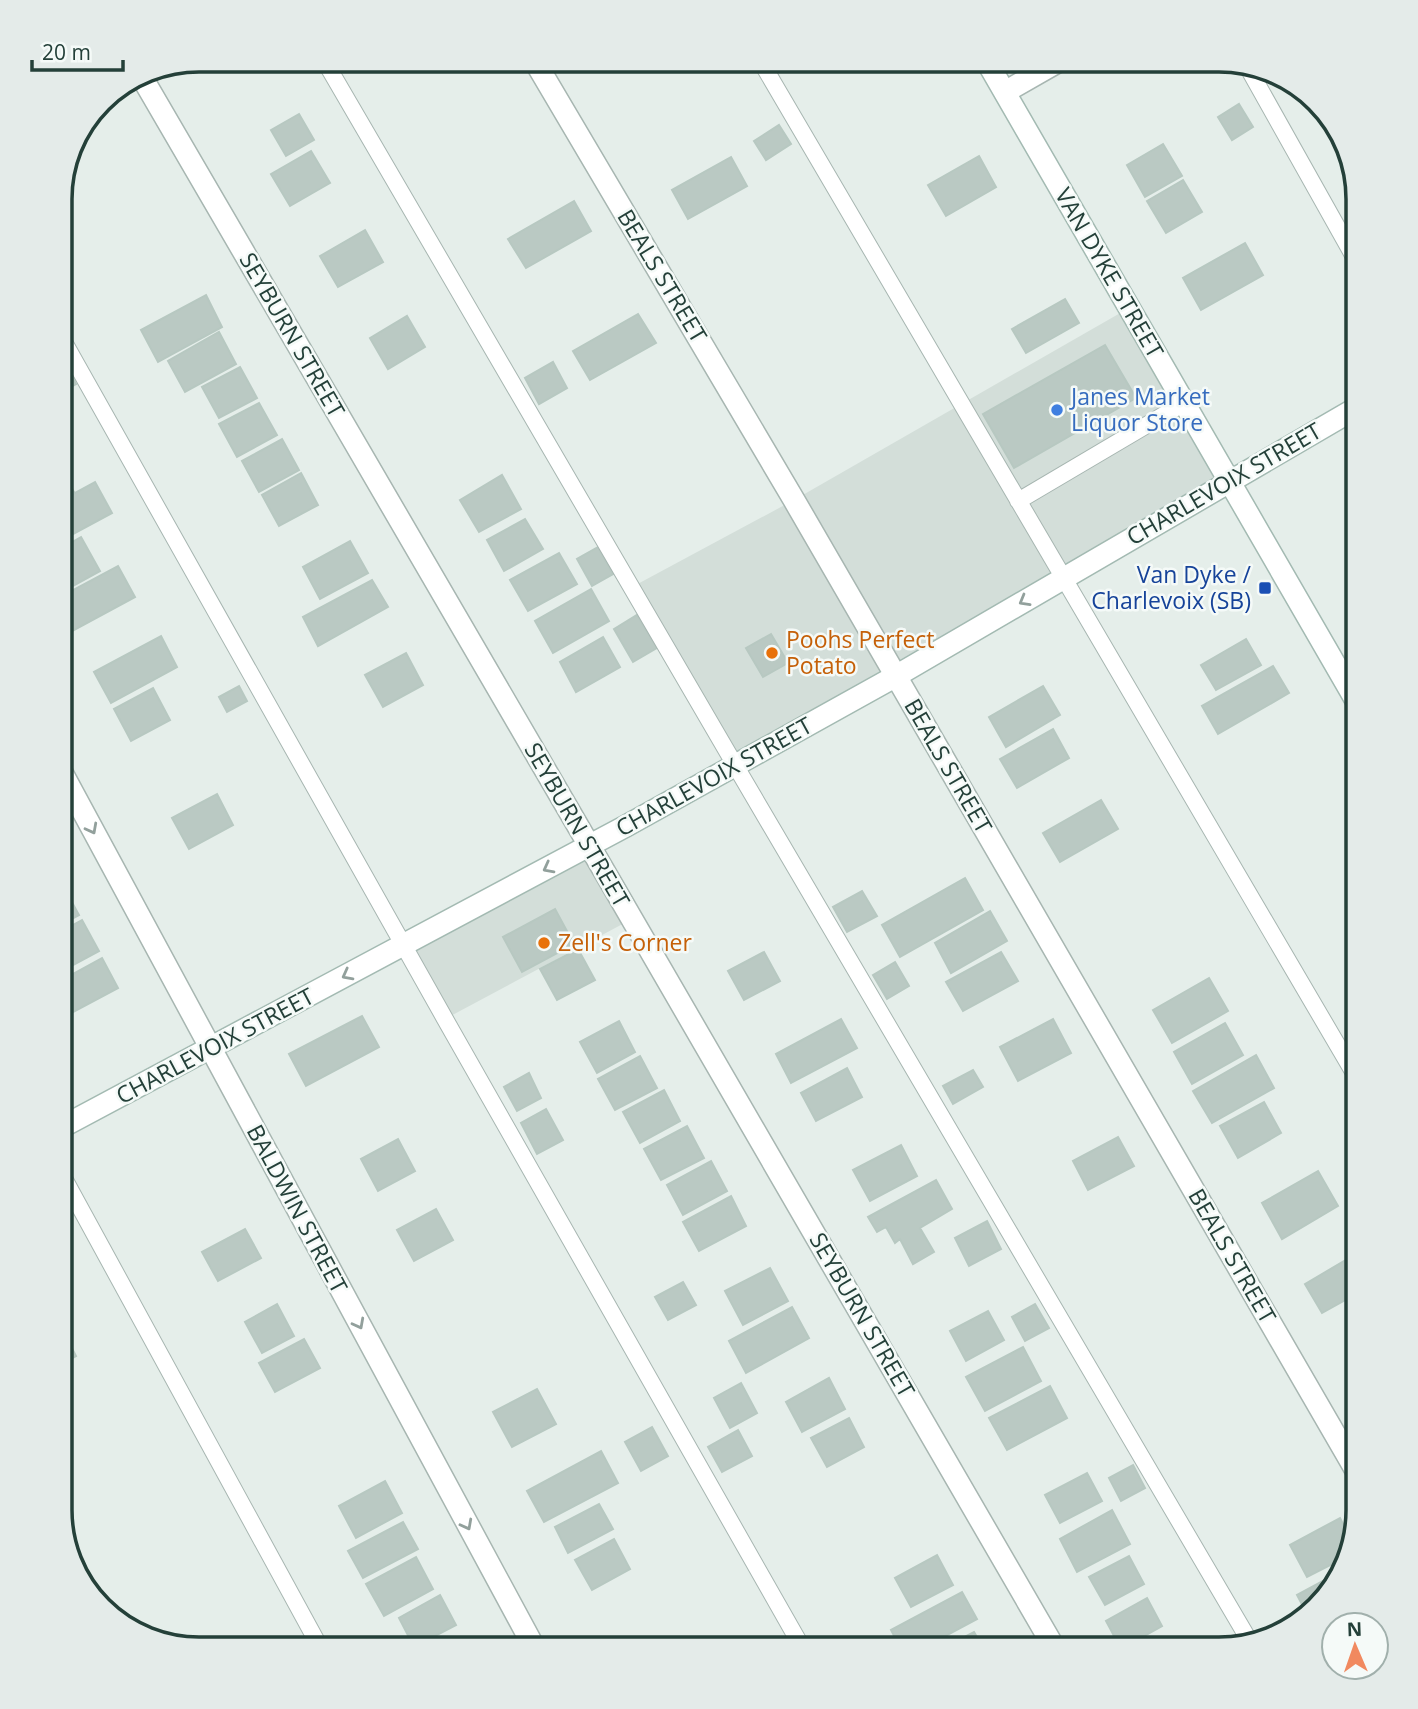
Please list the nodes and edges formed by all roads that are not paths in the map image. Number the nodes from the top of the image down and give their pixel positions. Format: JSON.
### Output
{"nodes":[{"id":1,"x":331,"y":72,"type":"edge"},
{"id":2,"x":541,"y":72,"type":"edge"},
{"id":3,"x":767,"y":72,"type":"edge"},
{"id":4,"x":993,"y":72,"type":"edge"},
{"id":5,"x":1040,"y":72,"type":"edge"},
{"id":6,"x":1254,"y":77,"type":"edge"},
{"id":7,"x":145,"y":83,"type":"edge"},
{"id":8,"x":1005,"y":92,"type":"junction"},
{"id":9,"x":1346,"y":241,"type":"edge"},
{"id":10,"x":72,"y":356,"type":"edge"},
{"id":11,"x":1184,"y":403,"type":"junction"},
{"id":12,"x":1346,"y":414,"type":"edge"},
{"id":13,"x":1230,"y":481,"type":"junction"},
{"id":14,"x":1018,"y":501,"type":"junction"},
{"id":15,"x":1063,"y":578,"type":"junction"},
{"id":16,"x":896,"y":676,"type":"junction"},
{"id":17,"x":1346,"y":682,"type":"edge"},
{"id":18,"x":735,"y":765,"type":"junction"},
{"id":19,"x":72,"y":791,"type":"edge"},
{"id":20,"x":590,"y":846,"type":"junction"},
{"id":21,"x":403,"y":945,"type":"junction"},
{"id":22,"x":211,"y":1049,"type":"junction"},
{"id":23,"x":1346,"y":1058,"type":"edge"},
{"id":24,"x":72,"y":1122,"type":"edge"},
{"id":25,"x":72,"y":1193,"type":"edge"},
{"id":26,"x":1346,"y":1452,"type":"edge"},
{"id":27,"x":1246,"y":1634,"type":"edge"},
{"id":28,"x":314,"y":1637,"type":"edge"},
{"id":29,"x":528,"y":1637,"type":"edge"},
{"id":30,"x":796,"y":1637,"type":"edge"},
{"id":31,"x":1047,"y":1637,"type":"edge"}],
"edges":[{"from":1,"to":18,"type":"lane"},
{"from":2,"to":16,"type":"street","name":"BEALS STREET"},
{"from":3,"to":14,"type":"lane"},
{"from":4,"to":8,"type":"street","name":"VAN DYKE STREET"},
{"from":5,"to":8,"type":"street"},
{"from":6,"to":9,"type":"lane"},
{"from":7,"to":20,"type":"street","name":"SEYBURN STREET"},
{"from":8,"to":11,"type":"street","name":"VAN DYKE STREET"},
{"from":10,"to":21,"type":"lane"},
{"from":11,"to":13,"type":"street","name":"VAN DYKE STREET"},
{"from":11,"to":14,"type":"lane"},
{"from":12,"to":13,"type":"street","name":"CHARLEVOIX STREET"},
{"from":13,"to":15,"type":"street","name":"CHARLEVOIX STREET"},
{"from":13,"to":17,"type":"street","name":"VAN DYKE STREET"},
{"from":14,"to":15,"type":"lane"},
{"from":15,"to":16,"type":"street","name":"CHARLEVOIX STREET","one_way":true},
{"from":15,"to":23,"type":"lane"},
{"from":16,"to":18,"type":"street","name":"CHARLEVOIX STREET"},
{"from":16,"to":26,"type":"street","name":"BEALS STREET"},
{"from":18,"to":20,"type":"street","name":"CHARLEVOIX STREET"},
{"from":18,"to":27,"type":"lane"},
{"from":19,"to":22,"type":"street","name":"BALDWIN STREET","one_way":true},
{"from":20,"to":21,"type":"street","name":"CHARLEVOIX STREET","one_way":true},
{"from":20,"to":31,"type":"street","name":"SEYBURN STREET"},
{"from":21,"to":22,"type":"street","name":"CHARLEVOIX STREET","one_way":true},
{"from":21,"to":30,"type":"lane"},
{"from":22,"to":24,"type":"street","name":"CHARLEVOIX STREET"},
{"from":22,"to":29,"type":"street","name":"BALDWIN STREET","one_way":true},
{"from":25,"to":28,"type":"lane"}]}
